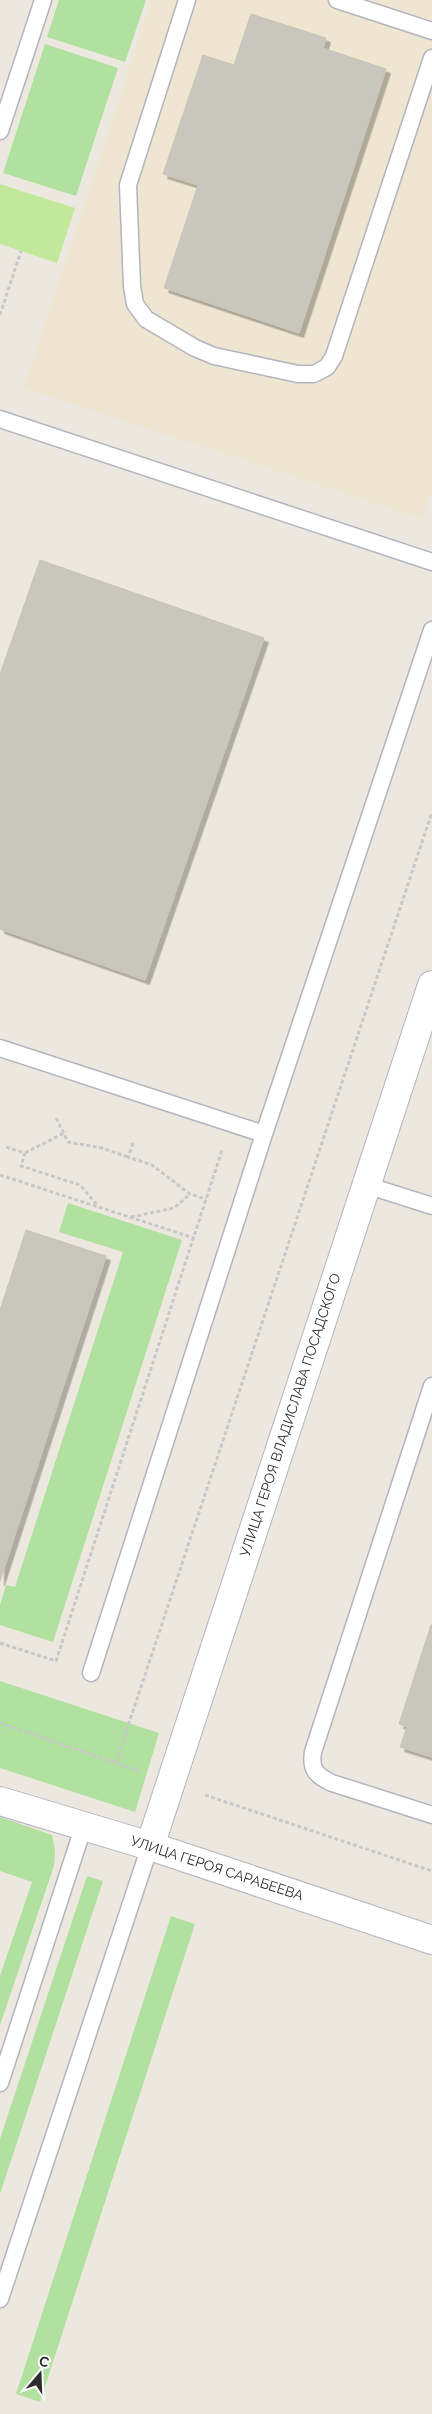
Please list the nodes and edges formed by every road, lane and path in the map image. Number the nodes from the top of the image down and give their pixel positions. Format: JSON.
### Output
{"nodes":[{"id":1,"x":43,"y":0,"type":"edge"},
{"id":2,"x":187,"y":0,"type":"edge"},
{"id":3,"x":337,"y":0,"type":"edge"},
{"id":4,"x":432,"y":31,"type":"edge"},
{"id":5,"x":432,"y":58,"type":"edge"},
{"id":6,"x":0,"y":130,"type":"edge"},
{"id":7,"x":21,"y":251,"type":"dead end"},
{"id":8,"x":0,"y":315,"type":"edge"},
{"id":9,"x":0,"y":419,"type":"edge"},
{"id":10,"x":432,"y":562,"type":"edge"},
{"id":11,"x":432,"y":630,"type":"edge"},
{"id":12,"x":432,"y":812,"type":"edge"},
{"id":13,"x":432,"y":985,"type":"edge"},
{"id":14,"x":2,"y":1054,"type":"edge"},
{"id":15,"x":56,"y":1118,"type":"dead end"},
{"id":16,"x":231,"y":1124,"type":"junction"},
{"id":17,"x":64,"y":1133,"type":"junction"},
{"id":18,"x":264,"y":1134,"type":"junction"},
{"id":19,"x":133,"y":1142,"type":"dead end"},
{"id":20,"x":6,"y":1147,"type":"dead end"},
{"id":21,"x":26,"y":1153,"type":"junction"},
{"id":22,"x":128,"y":1157,"type":"junction"},
{"id":23,"x":0,"y":1175,"type":"edge"},
{"id":24,"x":366,"y":1185,"type":"junction"},
{"id":25,"x":190,"y":1194,"type":"junction"},
{"id":26,"x":206,"y":1199,"type":"junction"},
{"id":27,"x":432,"y":1206,"type":"edge"},
{"id":28,"x":99,"y":1208,"type":"junction"},
{"id":29,"x":130,"y":1218,"type":"junction"},
{"id":30,"x":194,"y":1238,"type":"junction"},
{"id":31,"x":432,"y":1386,"type":"edge"},
{"id":32,"x":0,"y":1643,"type":"edge"},
{"id":33,"x":91,"y":1673,"type":"dead end"},
{"id":34,"x":0,"y":1723,"type":"edge"},
{"id":35,"x":116,"y":1762,"type":"junction"},
{"id":36,"x":147,"y":1774,"type":"dead end"},
{"id":37,"x":205,"y":1795,"type":"dead end"},
{"id":38,"x":0,"y":1802,"type":"edge"},
{"id":39,"x":432,"y":1815,"type":"edge"},
{"id":40,"x":84,"y":1825,"type":"junction"},
{"id":41,"x":150,"y":1846,"type":"junction"},
{"id":42,"x":432,"y":1871,"type":"edge"},
{"id":43,"x":432,"y":1940,"type":"edge"},
{"id":44,"x":0,"y":2083,"type":"edge"},
{"id":45,"x":0,"y":2299,"type":"edge"}],
"edges":[{"from":1,"to":6,"type":"lane"},
{"from":2,"to":5,"type":"lane"},
{"from":3,"to":4,"type":"lane"},
{"from":7,"to":8,"type":"path"},
{"from":9,"to":10,"type":"lane"},
{"from":11,"to":18,"type":"lane"},
{"from":12,"to":35,"type":"path"},
{"from":13,"to":24,"type":"street","name":"УЛИЦА ГЕРОЯ ВЛАДИСЛАВА ПОСАДСКОГО"},
{"from":14,"to":16,"type":"lane"},
{"from":15,"to":17,"type":"path"},
{"from":16,"to":18,"type":"lane"},
{"from":16,"to":26,"type":"path"},
{"from":17,"to":21,"type":"path"},
{"from":17,"to":22,"type":"path"},
{"from":18,"to":33,"type":"lane"},
{"from":19,"to":22,"type":"path"},
{"from":20,"to":21,"type":"path"},
{"from":21,"to":28,"type":"path"},
{"from":22,"to":25,"type":"path"},
{"from":23,"to":28,"type":"path"},
{"from":24,"to":27,"type":"lane"},
{"from":24,"to":41,"type":"street","name":"УЛИЦА ГЕРОЯ ВЛАДИСЛАВА ПОСАДСКОГО"},
{"from":25,"to":26,"type":"path"},
{"from":25,"to":29,"type":"path"},
{"from":26,"to":30,"type":"path"},
{"from":28,"to":29,"type":"path"},
{"from":29,"to":30,"type":"path"},
{"from":30,"to":32,"type":"path"},
{"from":31,"to":39,"type":"lane"},
{"from":34,"to":35,"type":"path"},
{"from":35,"to":36,"type":"path"},
{"from":37,"to":42,"type":"path"},
{"from":38,"to":40,"type":"street","name":"УЛИЦА ГЕРОЯ САРАБЕЕВА"},
{"from":40,"to":41,"type":"street","name":"УЛИЦА ГЕРОЯ САРАБЕЕВА"},
{"from":40,"to":44,"type":"lane"},
{"from":41,"to":43,"type":"street","name":"УЛИЦА ГЕРОЯ САРАБЕЕВА"},
{"from":41,"to":45,"type":"lane"}]}
